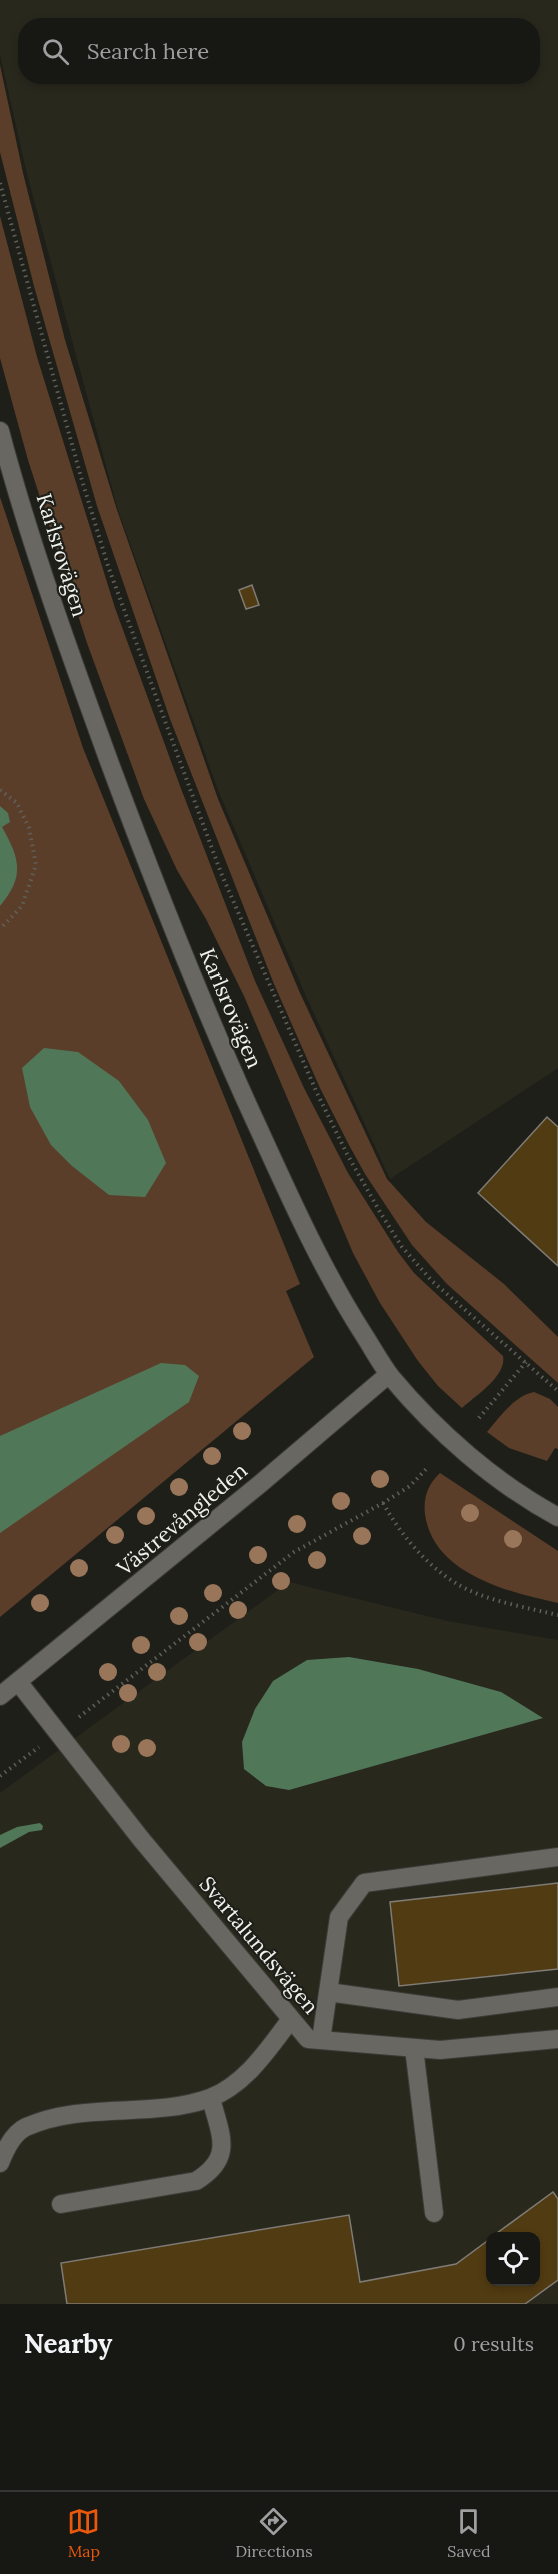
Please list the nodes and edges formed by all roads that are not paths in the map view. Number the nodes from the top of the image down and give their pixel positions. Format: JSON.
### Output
{"nodes":[{"id":1,"x":0,"y":431,"type":"edge"},
{"id":2,"x":389,"y":1374,"type":"junction"},
{"id":3,"x":558,"y":1517,"type":"edge"},
{"id":4,"x":19,"y":1683,"type":"junction"},
{"id":5,"x":0,"y":1696,"type":"edge"},
{"id":6,"x":558,"y":1857,"type":"edge"},
{"id":7,"x":328,"y":1992,"type":"junction"},
{"id":8,"x":558,"y":1996,"type":"edge"},
{"id":9,"x":291,"y":2019,"type":"junction"},
{"id":10,"x":558,"y":2039,"type":"edge"},
{"id":11,"x":321,"y":2040,"type":"junction"},
{"id":12,"x":414,"y":2048,"type":"junction"},
{"id":13,"x":211,"y":2097,"type":"junction"},
{"id":14,"x":0,"y":2163,"type":"edge"},
{"id":15,"x":61,"y":2204,"type":"dead end"},
{"id":16,"x":434,"y":2213,"type":"dead end"}],
"edges":[{"from":1,"to":2,"type":"street","name":"Karlsrovägen"},
{"from":2,"to":3,"type":"street","name":"Karlsrovägen"},
{"from":2,"to":4,"type":"street","name":"Västrevångleden"},
{"from":4,"to":5,"type":"street","name":"Västrevångleden"},
{"from":4,"to":9,"type":"street","name":"Svartalundsvägen"},
{"from":6,"to":7,"type":"street"},
{"from":7,"to":8,"type":"street"},
{"from":7,"to":11,"type":"street"},
{"from":9,"to":11,"type":"street","name":"Svartalundsvägen"},
{"from":9,"to":13,"type":"street"},
{"from":10,"to":12,"type":"street","name":"Svartalundsvägen"},
{"from":11,"to":12,"type":"street","name":"Svartalundsvägen"},
{"from":12,"to":16,"type":"street"},
{"from":13,"to":14,"type":"street"},
{"from":13,"to":15,"type":"street"}]}
